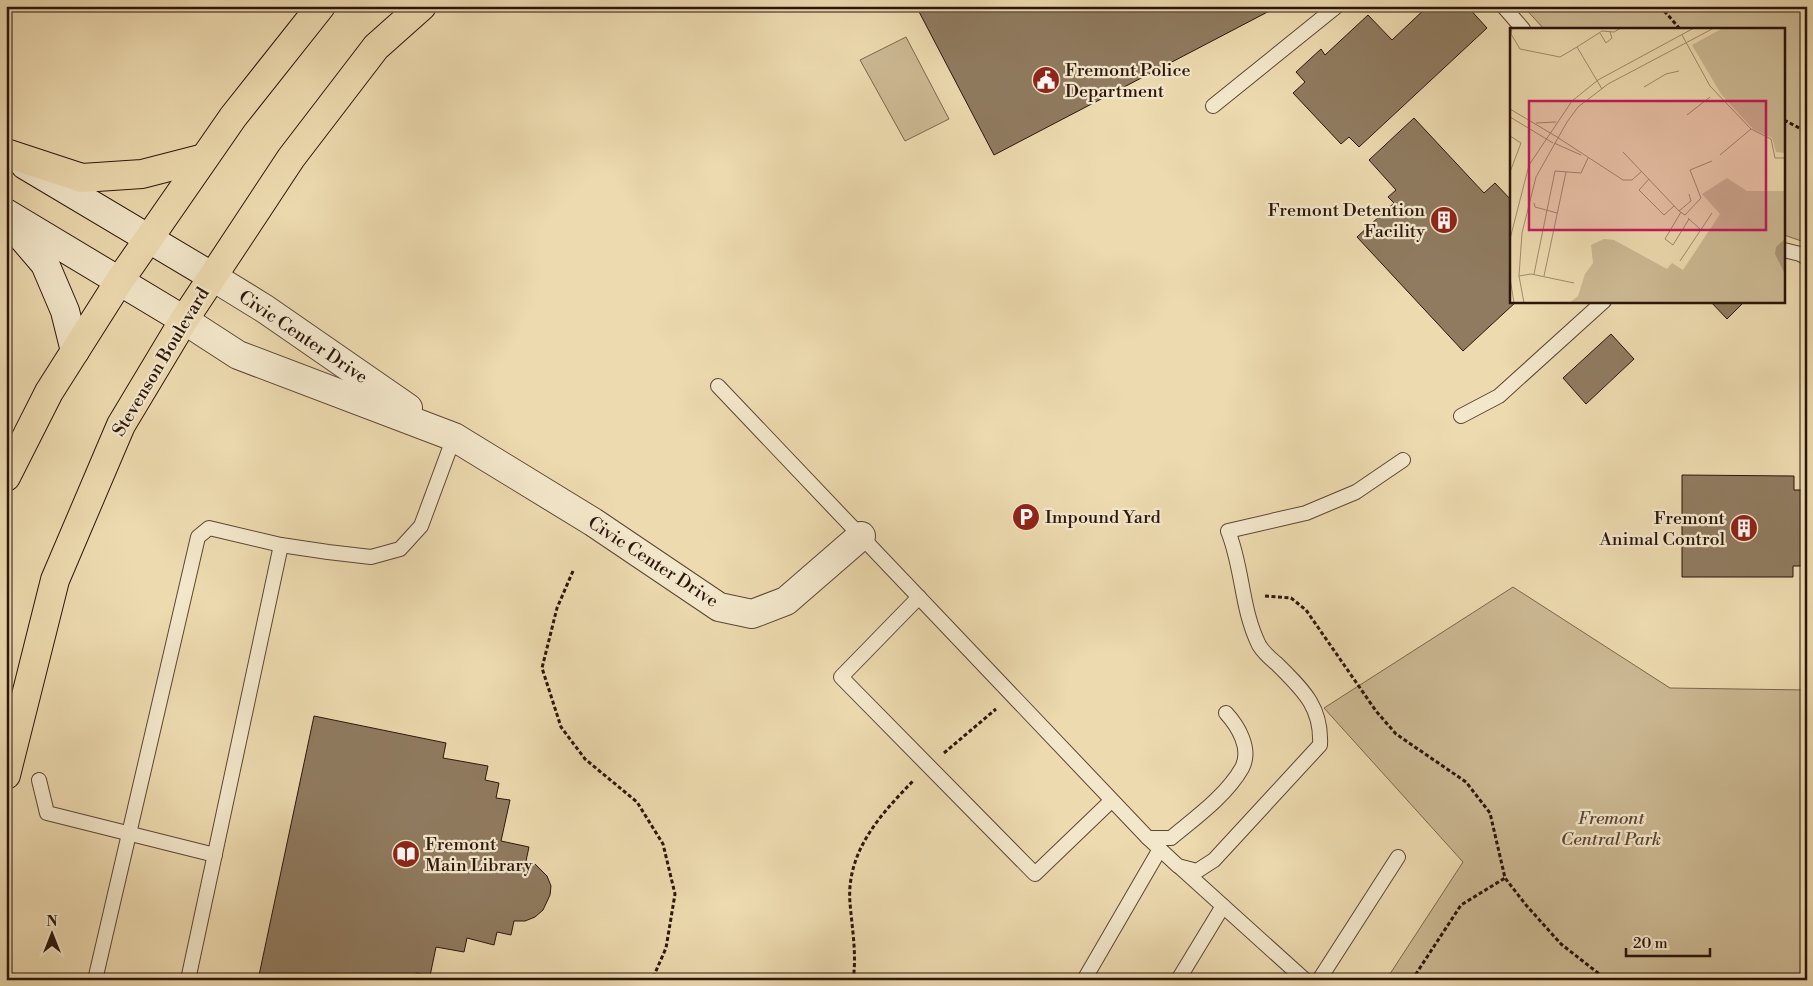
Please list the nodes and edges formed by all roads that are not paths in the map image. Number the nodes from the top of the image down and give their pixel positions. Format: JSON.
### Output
{"nodes":[{"id":1,"x":321,"y":6,"type":"edge"},
{"id":2,"x":422,"y":6,"type":"edge"},
{"id":3,"x":1337,"y":6,"type":"edge"},
{"id":4,"x":1502,"y":6,"type":"edge"},
{"id":5,"x":1522,"y":28,"type":"edge"},
{"id":6,"x":1213,"y":106,"type":"dead end"},
{"id":7,"x":6,"y":154,"type":"edge"},
{"id":8,"x":204,"y":158,"type":"junction"},
{"id":9,"x":6,"y":213,"type":"edge"},
{"id":10,"x":6,"y":218,"type":"edge"},
{"id":11,"x":149,"y":238,"type":"junction"},
{"id":12,"x":1786,"y":250,"type":"edge"},
{"id":13,"x":1807,"y":258,"type":"edge"},
{"id":14,"x":213,"y":276,"type":"junction"},
{"id":15,"x":120,"y":280,"type":"junction"},
{"id":16,"x":1603,"y":302,"type":"edge"},
{"id":17,"x":184,"y":320,"type":"junction"},
{"id":18,"x":75,"y":351,"type":"junction"},
{"id":19,"x":718,"y":386,"type":"dead end"},
{"id":20,"x":1461,"y":416,"type":"dead end"},
{"id":21,"x":448,"y":435,"type":"junction"},
{"id":22,"x":1403,"y":460,"type":"dead end"},
{"id":23,"x":6,"y":477,"type":"edge"},
{"id":24,"x":861,"y":536,"type":"junction"},
{"id":25,"x":281,"y":545,"type":"junction"},
{"id":26,"x":919,"y":597,"type":"junction"},
{"id":27,"x":1226,"y":713,"type":"dead end"},
{"id":28,"x":7,"y":772,"type":"edge"},
{"id":29,"x":39,"y":780,"type":"dead end"},
{"id":30,"x":1111,"y":800,"type":"junction"},
{"id":31,"x":128,"y":834,"type":"junction"},
{"id":32,"x":1148,"y":838,"type":"junction"},
{"id":33,"x":1160,"y":849,"type":"junction"},
{"id":34,"x":214,"y":855,"type":"junction"},
{"id":35,"x":1398,"y":857,"type":"dead end"},
{"id":36,"x":1178,"y":866,"type":"junction"},
{"id":37,"x":1224,"y":906,"type":"junction"},
{"id":38,"x":95,"y":980,"type":"edge"},
{"id":39,"x":188,"y":980,"type":"edge"},
{"id":40,"x":1084,"y":980,"type":"edge"},
{"id":41,"x":1178,"y":980,"type":"edge"},
{"id":42,"x":1305,"y":980,"type":"edge"},
{"id":43,"x":1319,"y":980,"type":"edge"}],
"edges":[{"from":1,"to":8,"type":"main road"},
{"from":2,"to":14,"type":"main road","name":"Stevenson Boulevard"},
{"from":3,"to":6,"type":"lane"},
{"from":4,"to":5,"type":"lane"},
{"from":7,"to":8,"type":"main road"},
{"from":7,"to":11,"type":"street","name":"Civic Center Drive"},
{"from":8,"to":11,"type":"main road"},
{"from":9,"to":15,"type":"street","name":"Civic Center Drive"},
{"from":10,"to":18,"type":"street"},
{"from":11,"to":14,"type":"street","name":"Civic Center Drive"},
{"from":11,"to":15,"type":"main road"},
{"from":12,"to":13,"type":"lane"},
{"from":14,"to":17,"type":"main road","name":"Stevenson Boulevard"},
{"from":14,"to":21,"type":"street","name":"Civic Center Drive"},
{"from":15,"to":17,"type":"street","name":"Civic Center Drive"},
{"from":15,"to":18,"type":"main road"},
{"from":16,"to":20,"type":"lane"},
{"from":17,"to":21,"type":"street","name":"Civic Center Drive"},
{"from":17,"to":28,"type":"main road","name":"Stevenson Boulevard"},
{"from":18,"to":23,"type":"main road"},
{"from":19,"to":24,"type":"lane"},
{"from":21,"to":24,"type":"street","name":"Civic Center Drive"},
{"from":21,"to":25,"type":"lane"},
{"from":22,"to":36,"type":"lane"},
{"from":24,"to":26,"type":"lane"},
{"from":25,"to":31,"type":"lane"},
{"from":25,"to":34,"type":"lane"},
{"from":26,"to":30,"type":"lane"},
{"from":26,"to":30,"type":"lane"},
{"from":27,"to":32,"type":"lane"},
{"from":29,"to":31,"type":"lane"},
{"from":30,"to":32,"type":"lane"},
{"from":31,"to":34,"type":"lane"},
{"from":31,"to":38,"type":"lane"},
{"from":32,"to":33,"type":"lane"},
{"from":33,"to":36,"type":"lane"},
{"from":33,"to":40,"type":"lane"},
{"from":34,"to":39,"type":"lane"},
{"from":35,"to":43,"type":"lane"},
{"from":36,"to":37,"type":"lane"},
{"from":37,"to":41,"type":"lane"},
{"from":37,"to":42,"type":"lane"}]}
